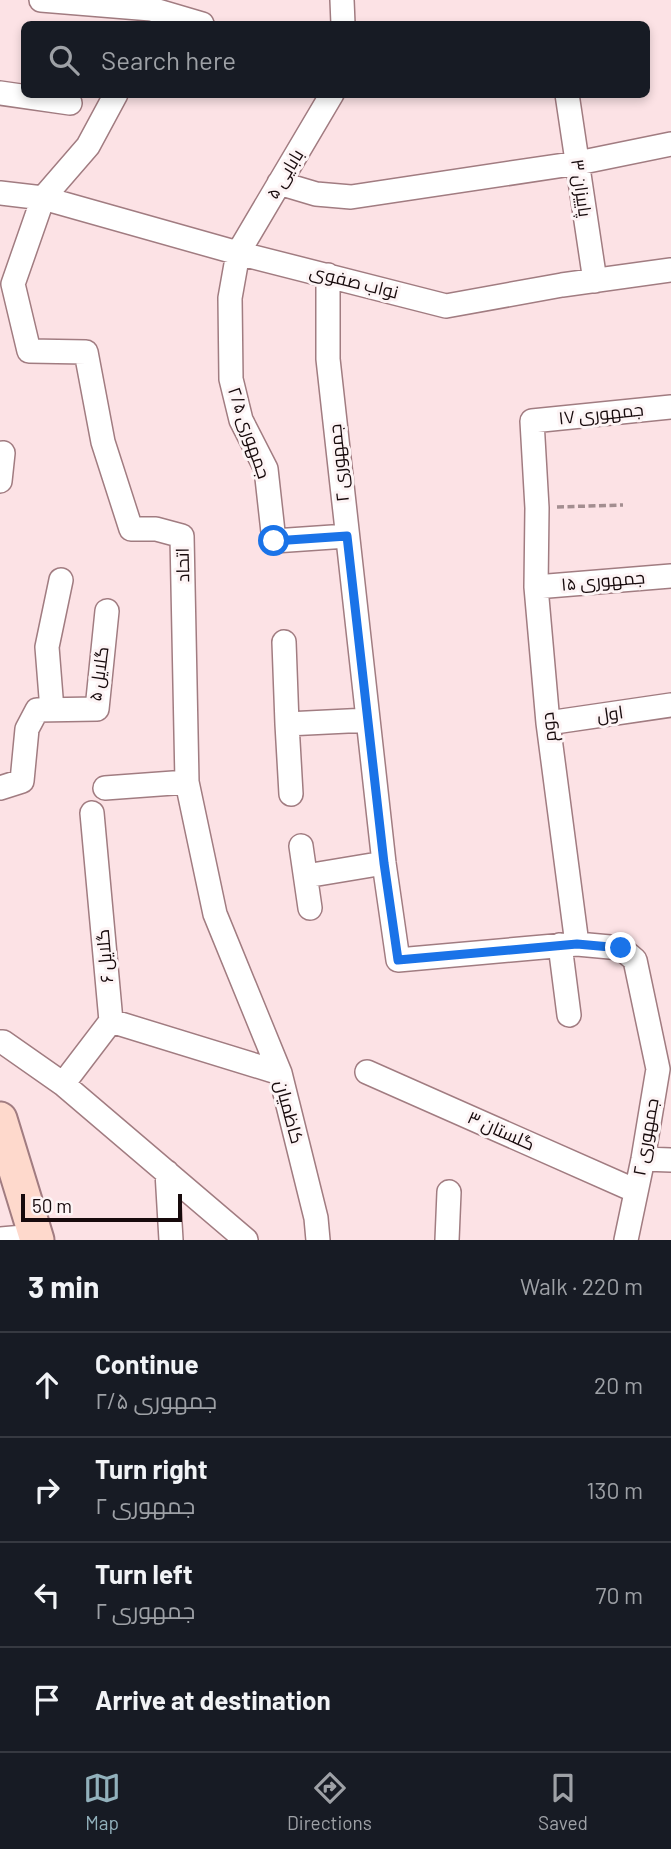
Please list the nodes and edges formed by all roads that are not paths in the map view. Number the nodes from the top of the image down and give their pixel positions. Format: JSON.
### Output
{"nodes":[{"id":1,"x":41,"y":0,"type":"edge"},
{"id":2,"x":342,"y":0,"type":"edge"},
{"id":3,"x":150,"y":11,"type":"edge"},
{"id":4,"x":190,"y":21,"type":"edge"},
{"id":5,"x":343,"y":21,"type":"edge"},
{"id":6,"x":0,"y":93,"type":"edge"},
{"id":7,"x":21,"y":96,"type":"edge"},
{"id":8,"x":35,"y":98,"type":"edge"},
{"id":9,"x":114,"y":98,"type":"edge"},
{"id":10,"x":329,"y":98,"type":"edge"},
{"id":11,"x":568,"y":98,"type":"edge"},
{"id":12,"x":70,"y":103,"type":"dead end"},
{"id":13,"x":671,"y":144,"type":"edge"},
{"id":14,"x":578,"y":163,"type":"junction"},
{"id":15,"x":279,"y":183,"type":"junction"},
{"id":16,"x":0,"y":193,"type":"edge"},
{"id":17,"x":43,"y":198,"type":"junction"},
{"id":18,"x":238,"y":253,"type":"junction"},
{"id":19,"x":671,"y":270,"type":"edge"},
{"id":20,"x":328,"y":275,"type":"junction"},
{"id":21,"x":595,"y":281,"type":"junction"},
{"id":22,"x":671,"y":407,"type":"edge"},
{"id":23,"x":532,"y":421,"type":"joint"},
{"id":24,"x":3,"y":453,"type":"dead end"},
{"id":25,"x":0,"y":481,"type":"edge"},
{"id":26,"x":347,"y":536,"type":"junction"},
{"id":27,"x":671,"y":576,"type":"edge"},
{"id":28,"x":61,"y":580,"type":"dead end"},
{"id":29,"x":536,"y":587,"type":"junction"},
{"id":30,"x":107,"y":611,"type":"dead end"},
{"id":31,"x":284,"y":642,"type":"dead end"},
{"id":32,"x":671,"y":705,"type":"edge"},
{"id":33,"x":52,"y":710,"type":"junction"},
{"id":34,"x":368,"y":720,"type":"junction"},
{"id":35,"x":548,"y":723,"type":"junction"},
{"id":36,"x":288,"y":724,"type":"junction"},
{"id":37,"x":187,"y":782,"type":"junction"},
{"id":38,"x":0,"y":788,"type":"edge"},
{"id":39,"x":105,"y":788,"type":"dead end"},
{"id":40,"x":291,"y":794,"type":"dead end"},
{"id":41,"x":92,"y":813,"type":"dead end"},
{"id":42,"x":302,"y":846,"type":"dead end"},
{"id":43,"x":384,"y":863,"type":"junction"},
{"id":44,"x":306,"y":876,"type":"junction"},
{"id":45,"x":310,"y":908,"type":"dead end"},
{"id":46,"x":568,"y":944,"type":"junction"},
{"id":47,"x":569,"y":1015,"type":"dead end"},
{"id":48,"x":111,"y":1020,"type":"junction"},
{"id":49,"x":0,"y":1042,"type":"edge"},
{"id":50,"x":664,"y":1069,"type":"edge"},
{"id":51,"x":367,"y":1072,"type":"dead end"},
{"id":52,"x":280,"y":1073,"type":"junction"},
{"id":53,"x":63,"y":1084,"type":"junction"},
{"id":54,"x":0,"y":1119,"type":"edge"},
{"id":55,"x":643,"y":1159,"type":"junction"},
{"id":56,"x":671,"y":1160,"type":"edge"},
{"id":57,"x":167,"y":1172,"type":"junction"},
{"id":58,"x":636,"y":1191,"type":"junction"},
{"id":59,"x":449,"y":1192,"type":"dead end"},
{"id":60,"x":36,"y":1238,"type":"edge"},
{"id":61,"x":0,"y":1239,"type":"edge"},
{"id":62,"x":171,"y":1240,"type":"edge"},
{"id":63,"x":246,"y":1240,"type":"edge"},
{"id":64,"x":318,"y":1240,"type":"edge"},
{"id":65,"x":447,"y":1240,"type":"edge"},
{"id":66,"x":626,"y":1240,"type":"edge"}],
"edges":[{"from":1,"to":3,"type":"street"},
{"from":2,"to":5,"type":"street"},
{"from":3,"to":4,"type":"street"},
{"from":6,"to":7,"type":"street"},
{"from":8,"to":12,"type":"street"},
{"from":9,"to":17,"type":"street","name":"اتحاد"},
{"from":10,"to":15,"type":"street","name":"بابایی ۵"},
{"from":11,"to":14,"type":"street","name":"پاییزان ۳"},
{"from":13,"to":14,"type":"street"},
{"from":14,"to":15,"type":"street"},
{"from":14,"to":21,"type":"street","name":"پاییزان ۳"},
{"from":15,"to":18,"type":"street","name":"بابایی ۵"},
{"from":16,"to":17,"type":"street","name":"نواب صفوی"},
{"from":17,"to":18,"type":"street","name":"نواب صفوی"},
{"from":17,"to":37,"type":"street","name":"اتحاد"},
{"from":18,"to":20,"type":"street","name":"نواب صفوی"},
{"from":18,"to":26,"type":"street","name":"جمهوری ۲/۵"},
{"from":19,"to":21,"type":"street","name":"نواب صفوی"},
{"from":20,"to":21,"type":"street","name":"نواب صفوی"},
{"from":20,"to":26,"type":"street","name":"جمهوری ۲"},
{"from":22,"to":23,"type":"street","name":"جمهوری ۱۷"},
{"from":23,"to":29,"type":"street","name":"دوم"},
{"from":24,"to":25,"type":"street"},
{"from":26,"to":34,"type":"street","name":"جمهوری ۲"},
{"from":27,"to":29,"type":"street","name":"جمهوری ۱۵"},
{"from":28,"to":33,"type":"street"},
{"from":29,"to":35,"type":"street","name":"دوم"},
{"from":30,"to":33,"type":"street","name":"گلایل ۵"},
{"from":31,"to":36,"type":"street"},
{"from":32,"to":35,"type":"street","name":"اول"},
{"from":33,"to":38,"type":"street"},
{"from":34,"to":36,"type":"street"},
{"from":34,"to":43,"type":"street","name":"جمهوری ۲"},
{"from":35,"to":46,"type":"street","name":"دوم"},
{"from":36,"to":40,"type":"street"},
{"from":37,"to":39,"type":"street"},
{"from":37,"to":52,"type":"street","name":"اتحاد"},
{"from":41,"to":48,"type":"street","name":"گلایل ۶"},
{"from":42,"to":44,"type":"street"},
{"from":43,"to":44,"type":"street"},
{"from":43,"to":46,"type":"street","name":"جمهوری ۲"},
{"from":44,"to":45,"type":"street"},
{"from":46,"to":47,"type":"street","name":"دوم"},
{"from":46,"to":50,"type":"street","name":"جمهوری ۲"},
{"from":48,"to":52,"type":"street","name":"کاظمیان"},
{"from":48,"to":53,"type":"street"},
{"from":49,"to":53,"type":"street"},
{"from":50,"to":55,"type":"street","name":"جمهوری ۲"},
{"from":51,"to":58,"type":"street","name":"گلستان ۳"},
{"from":52,"to":64,"type":"street","name":"کاظمیان"},
{"from":53,"to":57,"type":"street"},
{"from":54,"to":60,"type":"main road"},
{"from":55,"to":56,"type":"street"},
{"from":55,"to":58,"type":"street","name":"جمهوری ۲"},
{"from":57,"to":62,"type":"street"},
{"from":57,"to":63,"type":"street"},
{"from":58,"to":66,"type":"street","name":"جمهوری ۲"},
{"from":59,"to":65,"type":"street"},
{"from":60,"to":61,"type":"street"}]}
